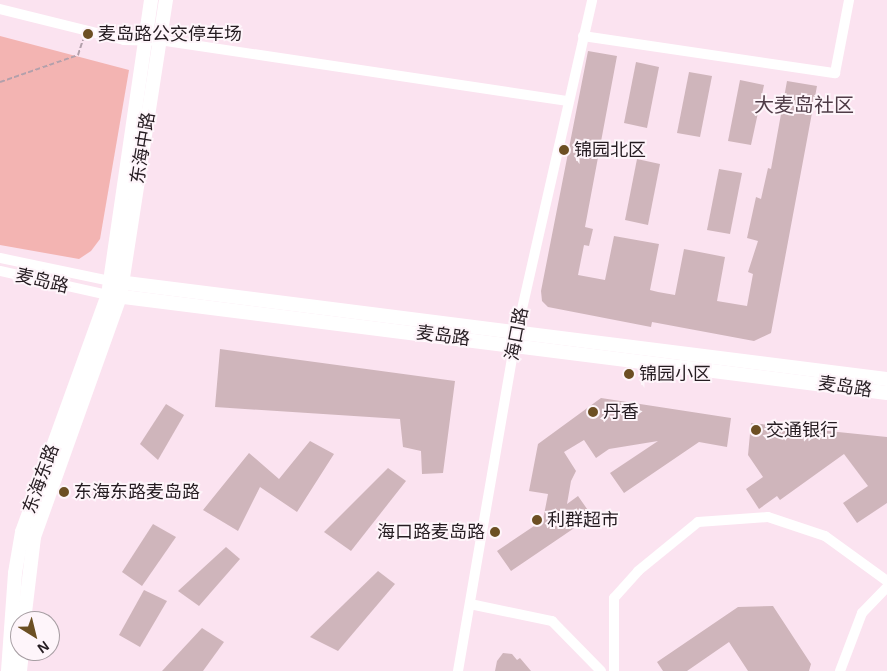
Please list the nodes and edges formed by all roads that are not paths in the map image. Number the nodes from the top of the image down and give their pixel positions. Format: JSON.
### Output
{"nodes":[{"id":1,"x":151,"y":0,"type":"edge"},
{"id":2,"x":166,"y":0,"type":"edge"},
{"id":3,"x":592,"y":0,"type":"edge"},
{"id":4,"x":849,"y":0,"type":"edge"},
{"id":5,"x":0,"y":9,"type":"edge"},
{"id":6,"x":583,"y":36,"type":"junction"},
{"id":7,"x":160,"y":40,"type":"junction"},
{"id":8,"x":145,"y":41,"type":"junction"},
{"id":9,"x":568,"y":101,"type":"junction"},
{"id":10,"x":0,"y":258,"type":"edge"},
{"id":11,"x":0,"y":271,"type":"edge"},
{"id":12,"x":115,"y":289,"type":"junction"},
{"id":13,"x":516,"y":338,"type":"junction"},
{"id":14,"x":887,"y":379,"type":"edge"},
{"id":15,"x":887,"y":393,"type":"edge"},
{"id":16,"x":887,"y":581,"type":"edge"},
{"id":17,"x":887,"y":587,"type":"edge"},
{"id":18,"x":470,"y":604,"type":"junction"},
{"id":19,"x":25,"y":611,"type":"edge"},
{"id":20,"x":8,"y":671,"type":"edge"},
{"id":21,"x":458,"y":671,"type":"edge"},
{"id":22,"x":601,"y":671,"type":"edge"},
{"id":23,"x":614,"y":671,"type":"edge"},
{"id":24,"x":840,"y":671,"type":"edge"}],
"edges":[{"from":1,"to":8,"type":"main road","name":"东海中路"},
{"from":2,"to":7,"type":"main road","name":"东海中路"},
{"from":3,"to":6,"type":"street","name":"海口路"},
{"from":4,"to":6,"type":"street"},
{"from":5,"to":8,"type":"street"},
{"from":6,"to":9,"type":"street","name":"海口路"},
{"from":7,"to":8,"type":"street"},
{"from":7,"to":9,"type":"street"},
{"from":7,"to":12,"type":"main road","name":"东海中路"},
{"from":8,"to":12,"type":"main road","name":"东海中路"},
{"from":9,"to":13,"type":"street","name":"海口路"},
{"from":10,"to":12,"type":"street","name":"麦岛路"},
{"from":11,"to":12,"type":"street","name":"麦岛路"},
{"from":12,"to":13,"type":"main road","name":"麦岛路"},
{"from":12,"to":19,"type":"main road","name":"东海东路"},
{"from":12,"to":20,"type":"main road","name":"东海东路"},
{"from":13,"to":14,"type":"main road","name":"麦岛路"},
{"from":13,"to":15,"type":"main road","name":"麦岛路"},
{"from":13,"to":18,"type":"street","name":"海口路"},
{"from":16,"to":23,"type":"street"},
{"from":17,"to":24,"type":"street"},
{"from":18,"to":21,"type":"street","name":"海口路"},
{"from":18,"to":22,"type":"street"}]}
